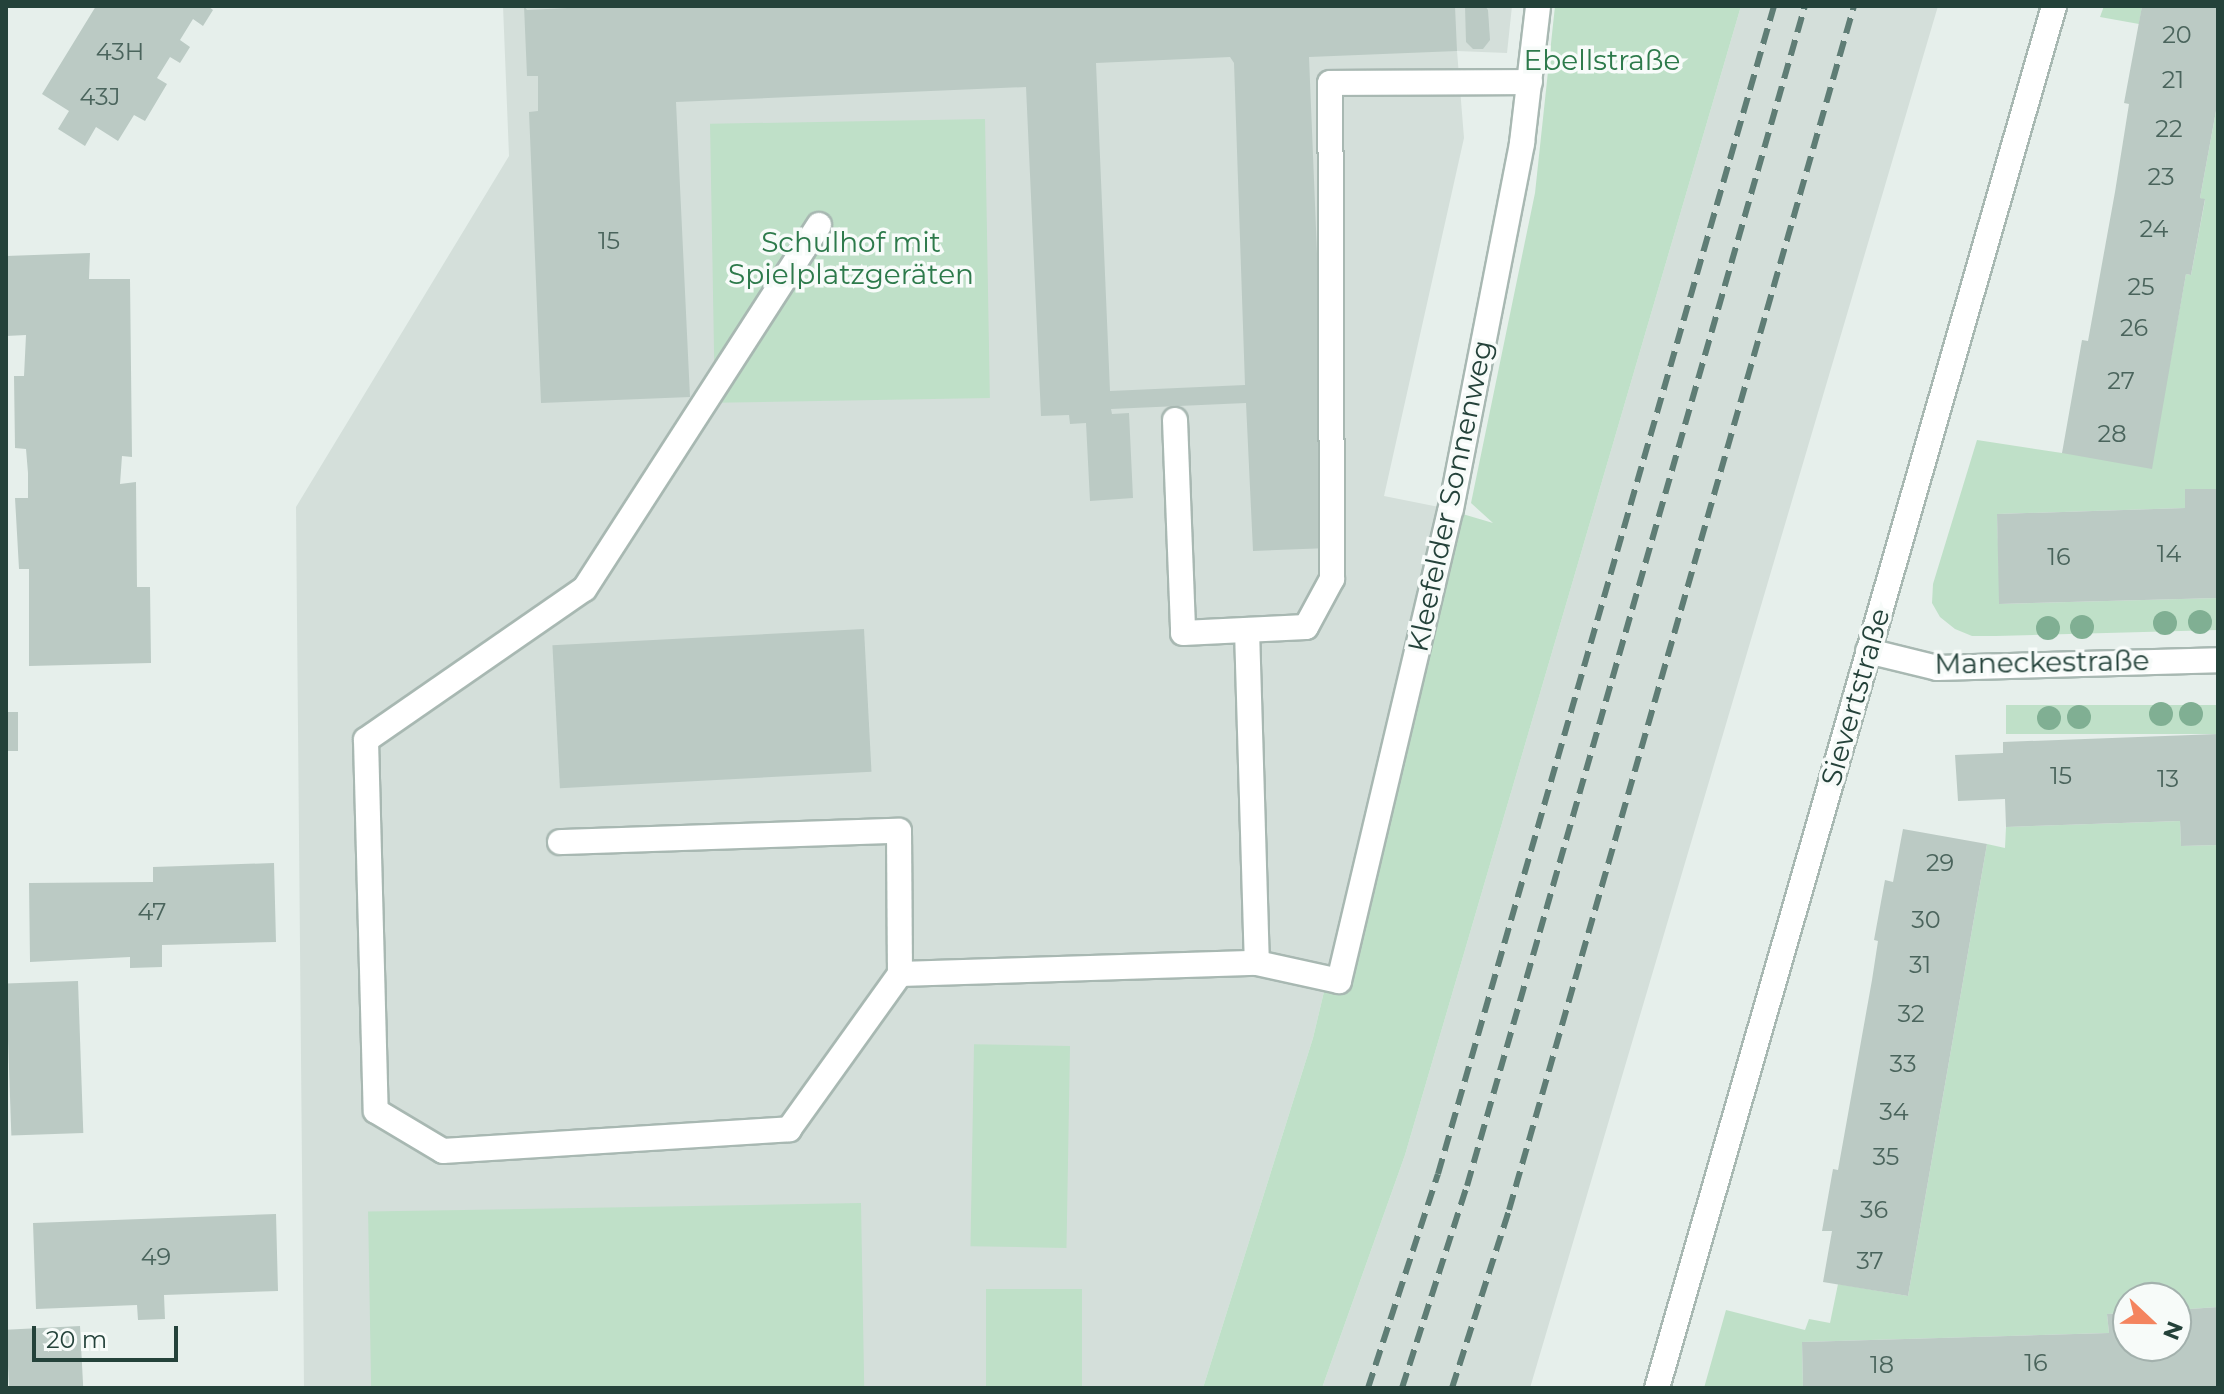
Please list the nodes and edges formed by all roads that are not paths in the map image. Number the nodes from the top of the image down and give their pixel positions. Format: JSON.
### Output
{"nodes":[{"id":1,"x":1538,"y":6,"type":"edge"},
{"id":2,"x":2054,"y":6,"type":"edge"},
{"id":3,"x":1530,"y":82,"type":"junction"},
{"id":4,"x":819,"y":225,"type":"dead end"},
{"id":5,"x":1175,"y":420,"type":"dead end"},
{"id":6,"x":1247,"y":630,"type":"junction"},
{"id":7,"x":1868,"y":651,"type":"junction"},
{"id":8,"x":2218,"y":660,"type":"edge"},
{"id":9,"x":560,"y":842,"type":"dead end"},
{"id":10,"x":1257,"y":963,"type":"junction"},
{"id":11,"x":900,"y":974,"type":"junction"},
{"id":12,"x":1657,"y":1388,"type":"edge"}],
"edges":[{"from":1,"to":3,"type":"street","name":"Kleefelder Sonnenweg"},
{"from":2,"to":7,"type":"street","name":"Sievertstraße"},
{"from":3,"to":6,"type":"street"},
{"from":3,"to":10,"type":"street","name":"Kleefelder Sonnenweg"},
{"from":4,"to":11,"type":"street"},
{"from":5,"to":6,"type":"street"},
{"from":6,"to":10,"type":"street"},
{"from":7,"to":8,"type":"street","name":"Maneckestraße"},
{"from":7,"to":12,"type":"street","name":"Sievertstraße"},
{"from":9,"to":11,"type":"street"},
{"from":10,"to":11,"type":"street"}]}
